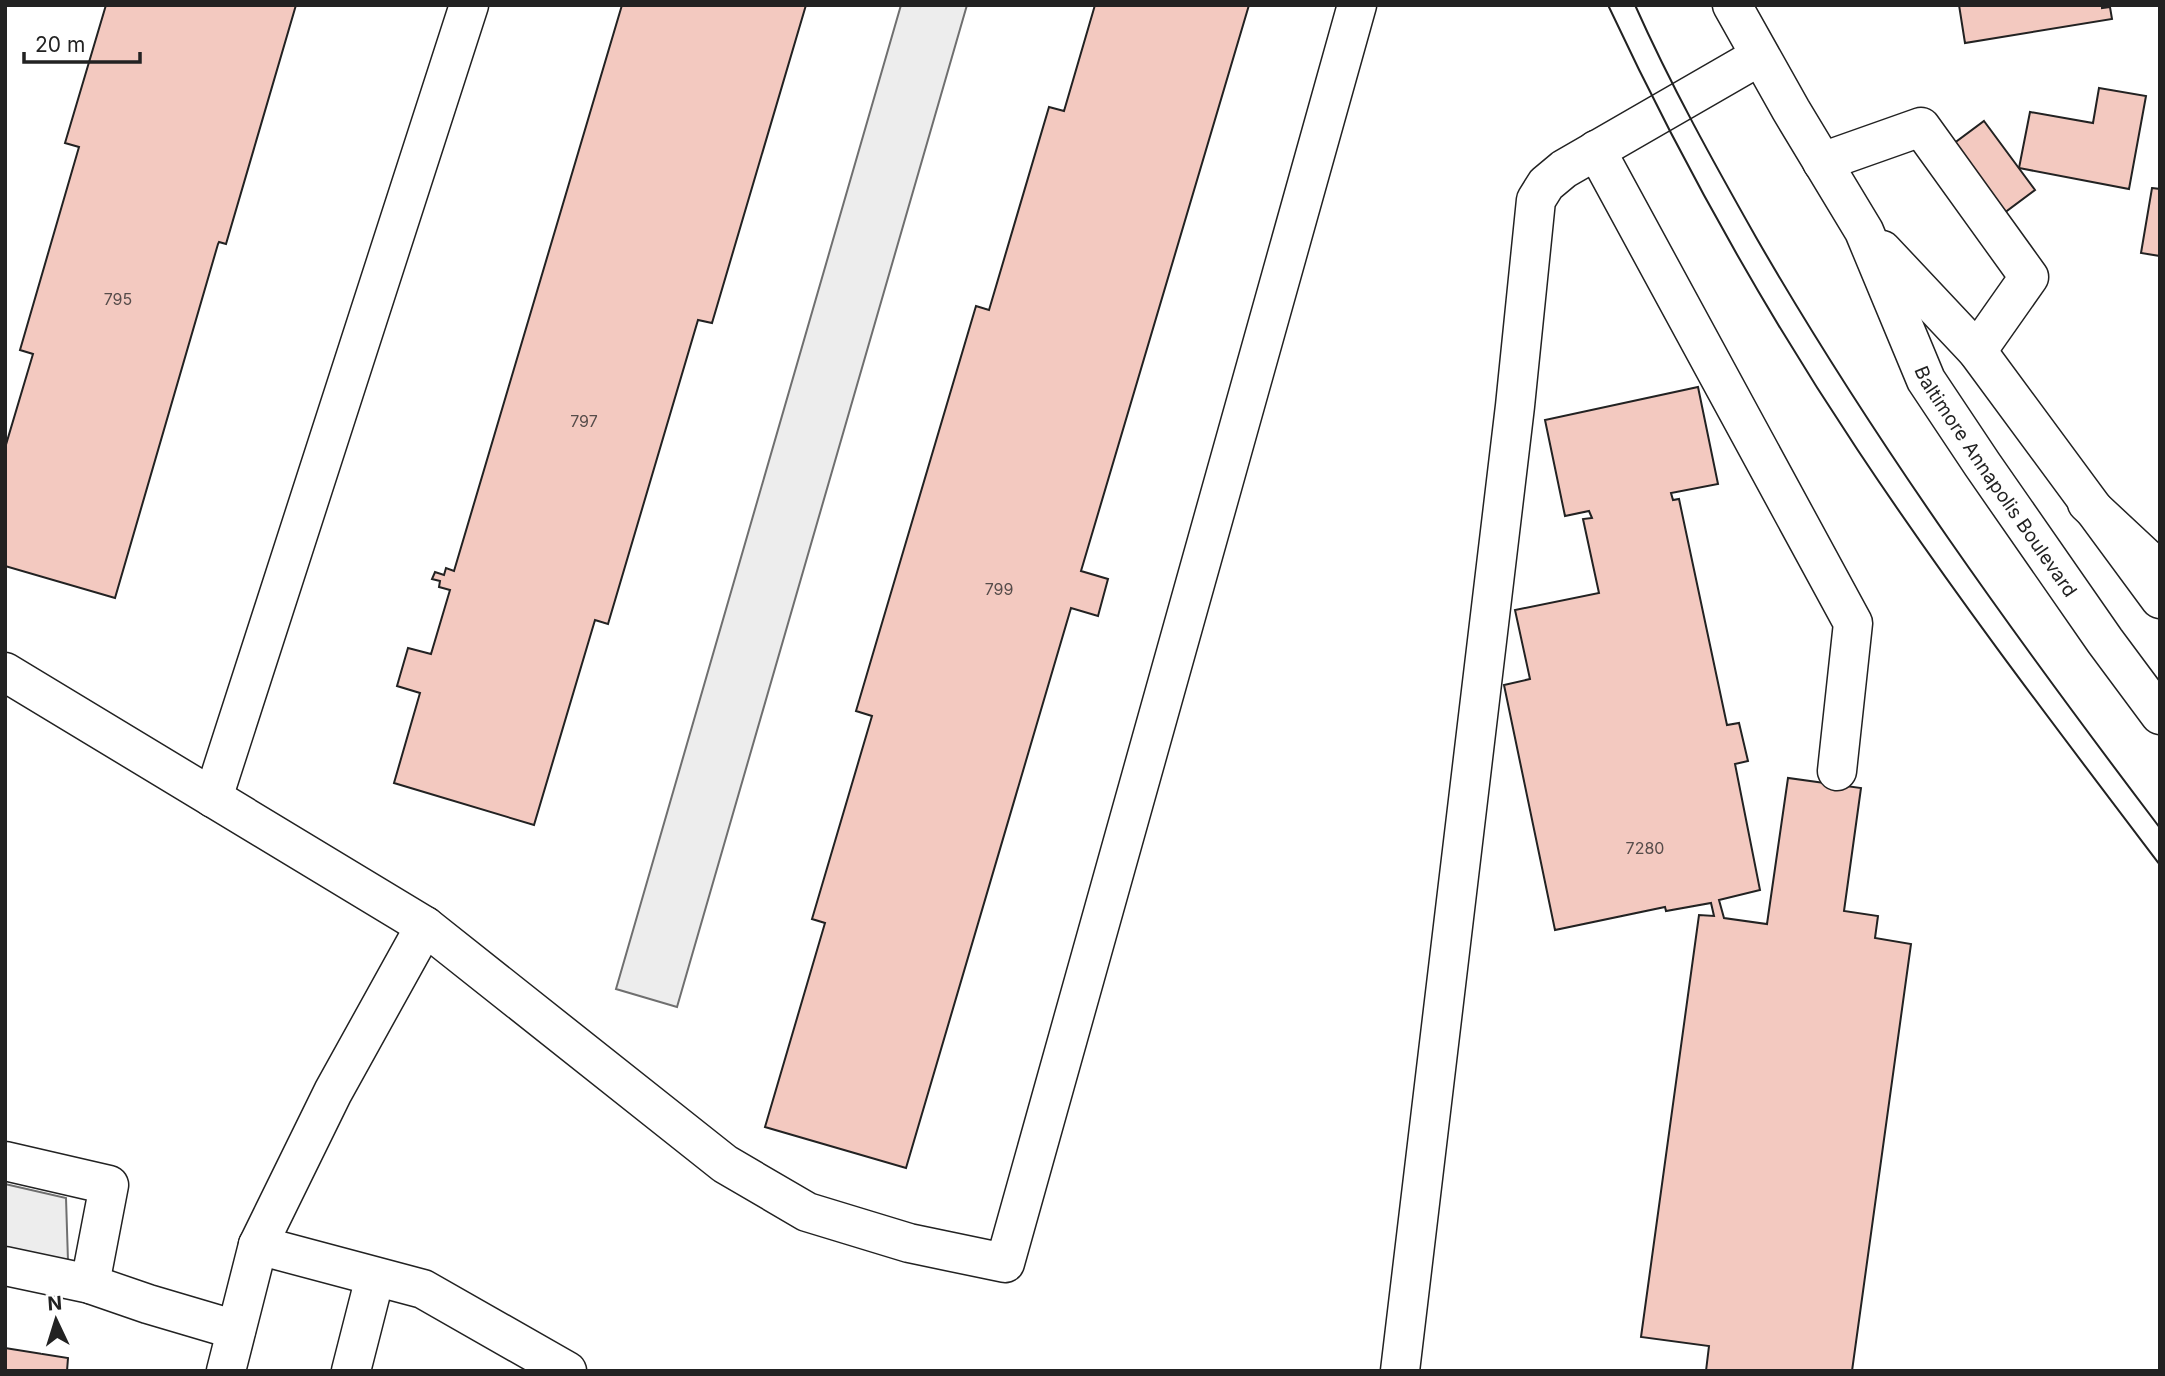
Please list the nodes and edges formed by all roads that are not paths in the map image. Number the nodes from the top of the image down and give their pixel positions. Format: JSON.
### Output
{"nodes":[{"id":1,"x":470,"y":5,"type":"edge"},
{"id":2,"x":1357,"y":5,"type":"edge"},
{"id":3,"x":1732,"y":5,"type":"edge"},
{"id":4,"x":1760,"y":56,"type":"junction"},
{"id":5,"x":1596,"y":150,"type":"junction"},
{"id":6,"x":1822,"y":162,"type":"junction"},
{"id":7,"x":1864,"y":230,"type":"junction"},
{"id":8,"x":1977,"y":351,"type":"junction"},
{"id":9,"x":2087,"y":503,"type":"junction"},
{"id":10,"x":2160,"y":571,"type":"edge"},
{"id":11,"x":2160,"y":599,"type":"edge"},
{"id":12,"x":5,"y":672,"type":"edge"},
{"id":13,"x":2160,"y":715,"type":"edge"},
{"id":14,"x":1837,"y":771,"type":"dead end"},
{"id":15,"x":213,"y":798,"type":"junction"},
{"id":16,"x":425,"y":926,"type":"junction"},
{"id":17,"x":5,"y":1161,"type":"edge"},
{"id":18,"x":258,"y":1245,"type":"junction"},
{"id":19,"x":5,"y":1266,"type":"edge"},
{"id":20,"x":375,"y":1277,"type":"junction"},
{"id":21,"x":90,"y":1284,"type":"junction"},
{"id":22,"x":236,"y":1330,"type":"junction"},
{"id":23,"x":226,"y":1371,"type":"edge"},
{"id":24,"x":351,"y":1371,"type":"edge"},
{"id":25,"x":567,"y":1371,"type":"edge"},
{"id":26,"x":1400,"y":1371,"type":"edge"}],
"edges":[{"from":1,"to":15,"type":"main road"},
{"from":2,"to":16,"type":"main road"},
{"from":3,"to":4,"type":"main road","name":"Baltimore Annapolis Boulevard"},
{"from":4,"to":5,"type":"main road"},
{"from":4,"to":6,"type":"main road","name":"Baltimore Annapolis Boulevard"},
{"from":5,"to":14,"type":"main road"},
{"from":5,"to":26,"type":"main road"},
{"from":6,"to":7,"type":"main road","name":"Baltimore Annapolis Boulevard"},
{"from":6,"to":8,"type":"main road"},
{"from":7,"to":8,"type":"main road","name":"Baltimore Annapolis Boulevard"},
{"from":7,"to":13,"type":"main road","name":"Baltimore Annapolis Boulevard"},
{"from":8,"to":9,"type":"main road","name":"Baltimore Annapolis Boulevard"},
{"from":9,"to":10,"type":"main road"},
{"from":9,"to":11,"type":"main road","name":"Baltimore Annapolis Boulevard"},
{"from":12,"to":15,"type":"main road"},
{"from":15,"to":16,"type":"main road"},
{"from":16,"to":18,"type":"main road"},
{"from":17,"to":21,"type":"main road"},
{"from":18,"to":20,"type":"main road"},
{"from":18,"to":22,"type":"main road"},
{"from":19,"to":21,"type":"main road"},
{"from":20,"to":24,"type":"main road"},
{"from":20,"to":25,"type":"main road"},
{"from":21,"to":22,"type":"main road"},
{"from":22,"to":23,"type":"main road"}]}
